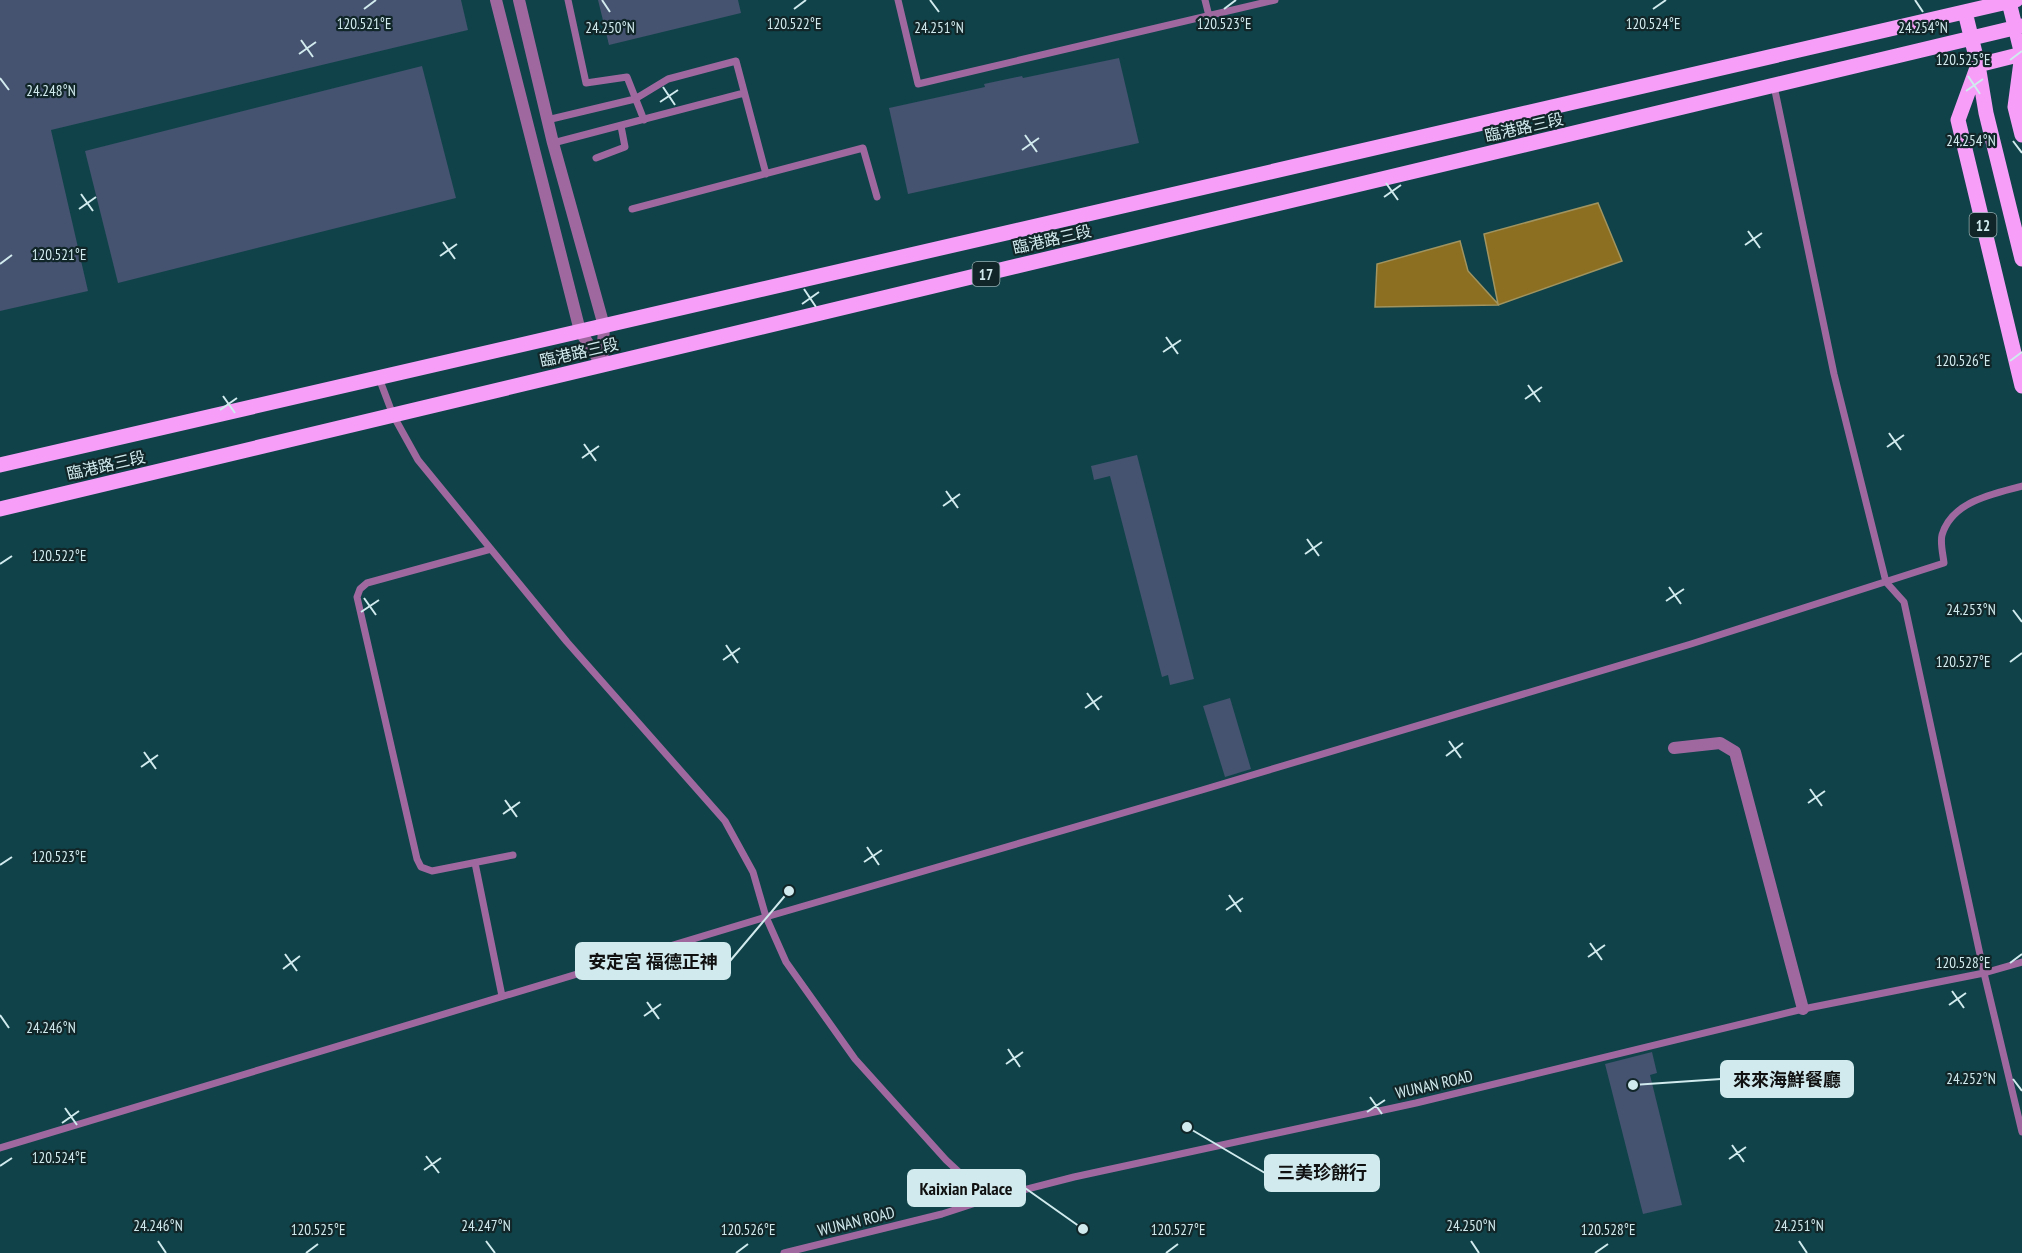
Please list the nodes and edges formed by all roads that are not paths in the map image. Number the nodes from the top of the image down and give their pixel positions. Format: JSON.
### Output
{"nodes":[{"id":1,"x":496,"y":0,"type":"edge"},
{"id":2,"x":519,"y":0,"type":"edge"},
{"id":3,"x":568,"y":0,"type":"edge"},
{"id":4,"x":898,"y":0,"type":"edge"},
{"id":5,"x":1205,"y":0,"type":"edge"},
{"id":6,"x":1275,"y":0,"type":"edge"},
{"id":7,"x":2012,"y":1,"type":"edge"},
{"id":8,"x":1965,"y":12,"type":"junction"},
{"id":9,"x":1209,"y":16,"type":"junction"},
{"id":10,"x":2019,"y":27,"type":"edge"},
{"id":11,"x":1972,"y":38,"type":"junction"},
{"id":12,"x":2022,"y":54,"type":"edge"},
{"id":13,"x":1978,"y":65,"type":"junction"},
{"id":14,"x":1774,"y":86,"type":"junction"},
{"id":15,"x":744,"y":93,"type":"junction"},
{"id":16,"x":635,"y":99,"type":"junction"},
{"id":17,"x":547,"y":120,"type":"junction"},
{"id":18,"x":644,"y":120,"type":"junction"},
{"id":19,"x":621,"y":126,"type":"junction"},
{"id":20,"x":2022,"y":135,"type":"edge"},
{"id":21,"x":553,"y":143,"type":"junction"},
{"id":22,"x":596,"y":158,"type":"dead end"},
{"id":23,"x":766,"y":174,"type":"junction"},
{"id":24,"x":877,"y":197,"type":"dead end"},
{"id":25,"x":632,"y":209,"type":"dead end"},
{"id":26,"x":2022,"y":259,"type":"edge"},
{"id":27,"x":604,"y":326,"type":"junction"},
{"id":28,"x":580,"y":331,"type":"junction"},
{"id":29,"x":602,"y":365,"type":"junction"},
{"id":30,"x":379,"y":378,"type":"junction"},
{"id":31,"x":2022,"y":387,"type":"edge"},
{"id":32,"x":393,"y":415,"type":"junction"},
{"id":33,"x":0,"y":465,"type":"edge"},
{"id":34,"x":2022,"y":486,"type":"edge"},
{"id":35,"x":0,"y":509,"type":"edge"},
{"id":36,"x":491,"y":549,"type":"junction"},
{"id":37,"x":1886,"y":582,"type":"junction"},
{"id":38,"x":1674,"y":748,"type":"dead end"},
{"id":39,"x":513,"y":855,"type":"dead end"},
{"id":40,"x":475,"y":863,"type":"junction"},
{"id":41,"x":766,"y":917,"type":"junction"},
{"id":42,"x":2022,"y":962,"type":"edge"},
{"id":43,"x":1984,"y":973,"type":"junction"},
{"id":44,"x":502,"y":996,"type":"junction"},
{"id":45,"x":1803,"y":1009,"type":"junction"},
{"id":46,"x":2022,"y":1132,"type":"edge"},
{"id":47,"x":0,"y":1148,"type":"edge"},
{"id":48,"x":988,"y":1199,"type":"junction"},
{"id":49,"x":784,"y":1253,"type":"edge"}],
"edges":[{"from":1,"to":28,"type":"street"},
{"from":2,"to":17,"type":"street"},
{"from":3,"to":16,"type":"lane"},
{"from":4,"to":9,"type":"lane"},
{"from":5,"to":9,"type":"lane"},
{"from":6,"to":9,"type":"lane"},
{"from":7,"to":8,"type":"main road","number":"17"},
{"from":7,"to":10,"type":"main road"},
{"from":8,"to":11,"type":"main road","number":"12"},
{"from":8,"to":27,"type":"main road","name":"臨港路三段","number":"17"},
{"from":10,"to":11,"type":"main road","number":"17"},
{"from":10,"to":12,"type":"main road"},
{"from":11,"to":13,"type":"main road","number":"12"},
{"from":11,"to":14,"type":"main road","name":"臨港路三段","number":"17"},
{"from":12,"to":13,"type":"main road"},
{"from":12,"to":20,"type":"main road"},
{"from":13,"to":26,"type":"main road","number":"12"},
{"from":13,"to":31,"type":"main road","number":"12"},
{"from":14,"to":29,"type":"main road","name":"臨港路三段","number":"17"},
{"from":14,"to":37,"type":"lane"},
{"from":15,"to":16,"type":"lane"},
{"from":15,"to":18,"type":"lane"},
{"from":15,"to":23,"type":"lane"},
{"from":16,"to":17,"type":"lane"},
{"from":16,"to":18,"type":"lane"},
{"from":17,"to":21,"type":"street"},
{"from":18,"to":19,"type":"lane"},
{"from":19,"to":21,"type":"lane"},
{"from":19,"to":22,"type":"lane"},
{"from":21,"to":27,"type":"street"},
{"from":23,"to":24,"type":"lane"},
{"from":23,"to":25,"type":"lane"},
{"from":27,"to":28,"type":"main road","name":"臨港路三段","number":"17"},
{"from":27,"to":29,"type":"street"},
{"from":28,"to":29,"type":"street"},
{"from":28,"to":30,"type":"main road","name":"臨港路三段","number":"17"},
{"from":29,"to":32,"type":"main road","name":"臨港路三段","number":"17"},
{"from":30,"to":32,"type":"lane"},
{"from":30,"to":33,"type":"main road","name":"臨港路三段","number":"17"},
{"from":32,"to":35,"type":"main road","name":"臨港路三段","number":"17"},
{"from":32,"to":36,"type":"lane"},
{"from":34,"to":37,"type":"lane"},
{"from":36,"to":40,"type":"lane"},
{"from":36,"to":41,"type":"lane"},
{"from":37,"to":41,"type":"lane"},
{"from":37,"to":43,"type":"lane"},
{"from":38,"to":45,"type":"street"},
{"from":39,"to":40,"type":"lane"},
{"from":40,"to":44,"type":"lane"},
{"from":41,"to":44,"type":"lane"},
{"from":41,"to":48,"type":"lane"},
{"from":42,"to":43,"type":"lane","name":"WUNAN ROAD"},
{"from":43,"to":45,"type":"lane","name":"WUNAN ROAD"},
{"from":43,"to":46,"type":"lane"},
{"from":44,"to":47,"type":"lane"},
{"from":45,"to":48,"type":"lane","name":"WUNAN ROAD"},
{"from":48,"to":49,"type":"lane","name":"WUNAN ROAD"}]}
